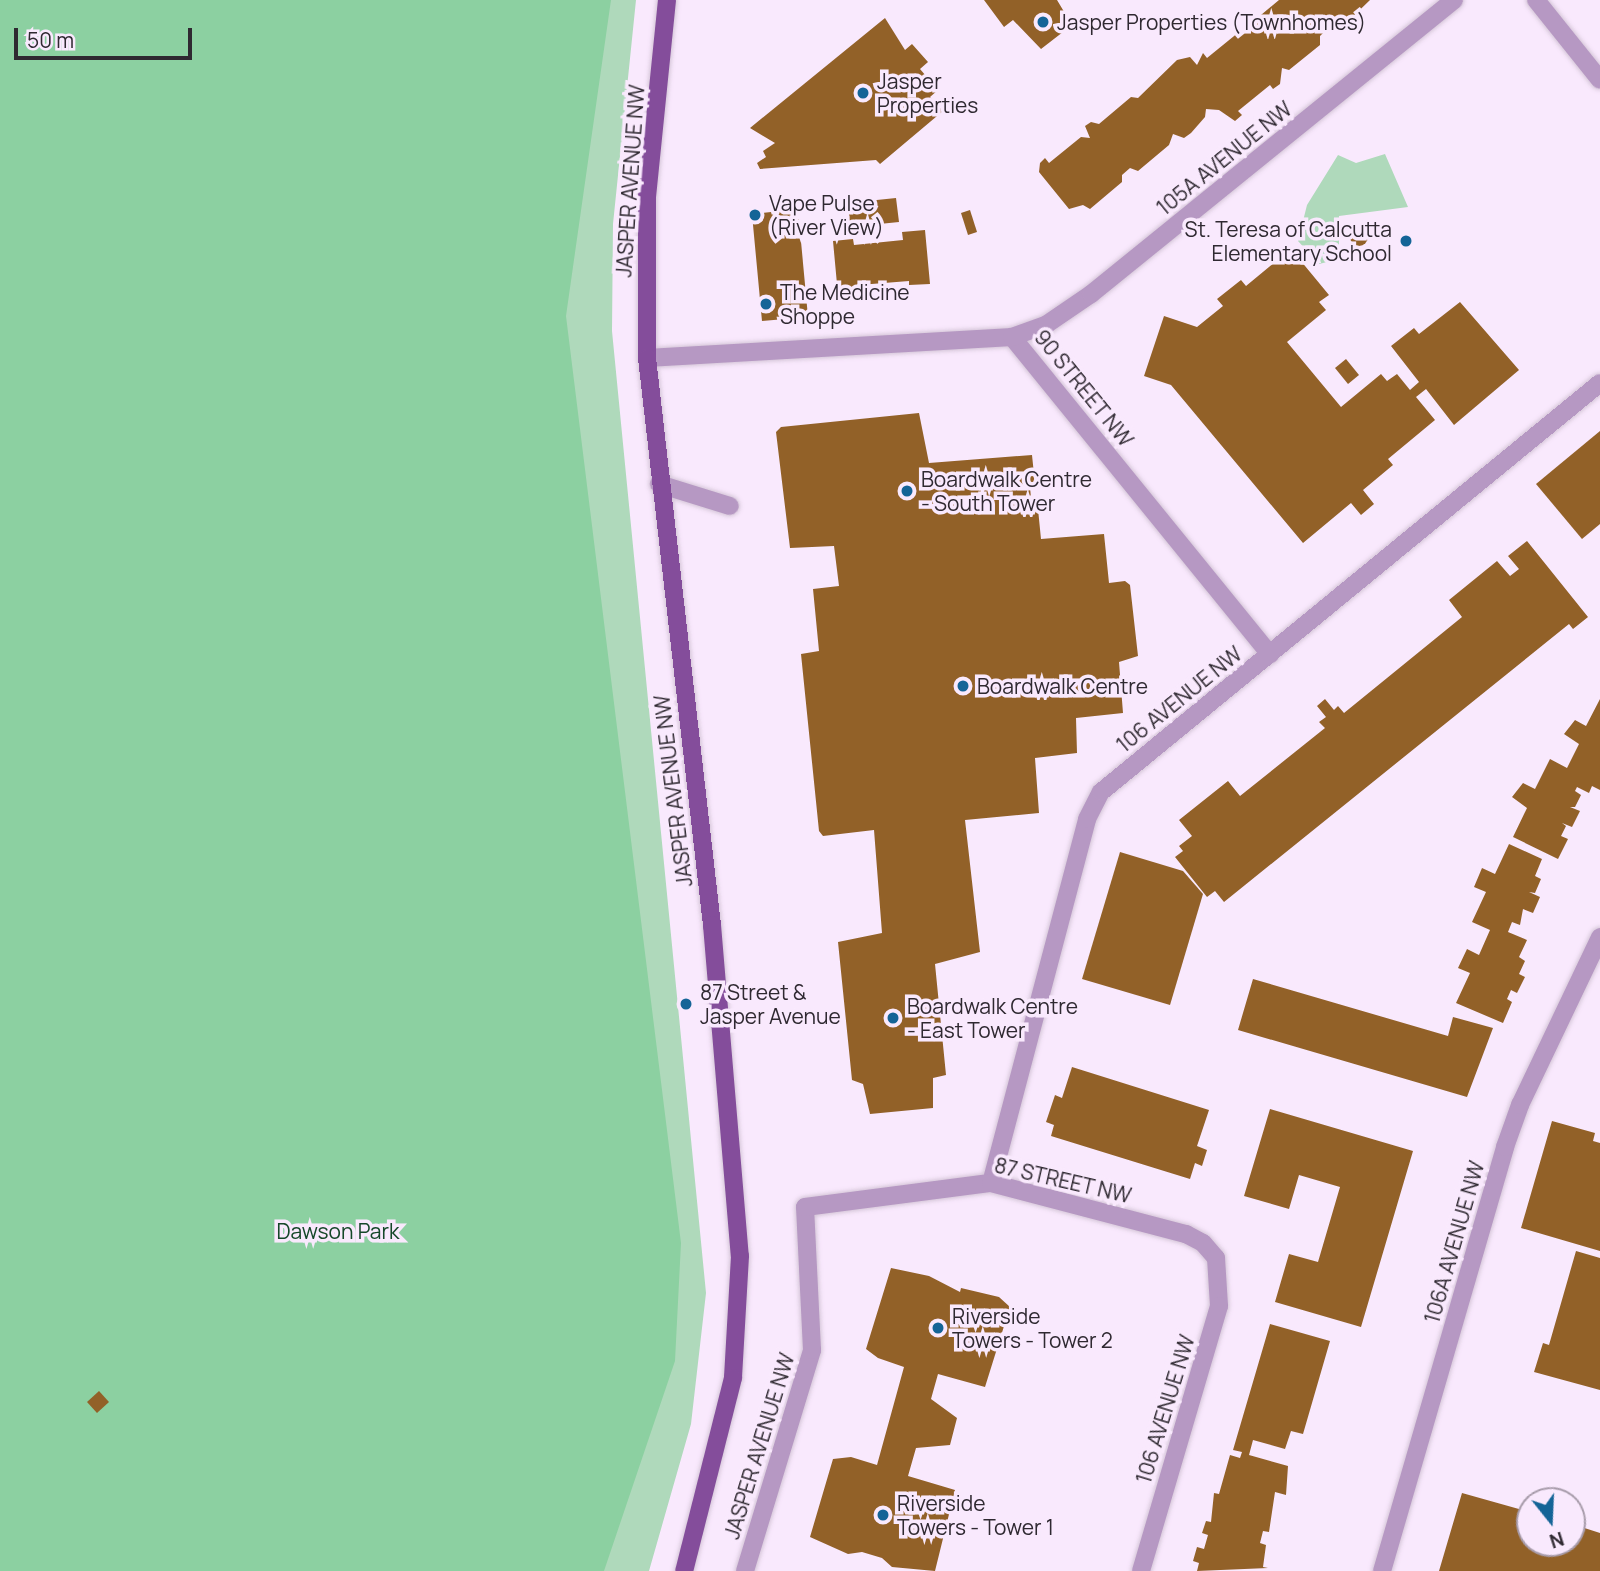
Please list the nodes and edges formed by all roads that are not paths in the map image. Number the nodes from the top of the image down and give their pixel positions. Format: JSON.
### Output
{"nodes":[{"id":1,"x":667,"y":0,"type":"edge"},
{"id":2,"x":1454,"y":0,"type":"edge"},
{"id":3,"x":1536,"y":0,"type":"edge"},
{"id":4,"x":1600,"y":80,"type":"edge"},
{"id":5,"x":1013,"y":337,"type":"junction"},
{"id":6,"x":648,"y":358,"type":"junction"},
{"id":7,"x":1600,"y":383,"type":"edge"},
{"id":8,"x":659,"y":484,"type":"junction"},
{"id":9,"x":730,"y":506,"type":"dead end"},
{"id":10,"x":1270,"y":655,"type":"junction"},
{"id":11,"x":1600,"y":937,"type":"edge"},
{"id":12,"x":991,"y":1183,"type":"junction"},
{"id":13,"x":805,"y":1207,"type":"joint"},
{"id":14,"x":1216,"y":1258,"type":"joint"},
{"id":15,"x":684,"y":1571,"type":"edge"},
{"id":16,"x":745,"y":1571,"type":"edge"},
{"id":17,"x":1141,"y":1571,"type":"edge"},
{"id":18,"x":1382,"y":1571,"type":"edge"}],
"edges":[{"from":1,"to":6,"type":"main road","name":"JASPER AVENUE NW"},
{"from":2,"to":5,"type":"street","name":"105A AVENUE NW"},
{"from":3,"to":4,"type":"street"},
{"from":5,"to":6,"type":"street","name":"90 STREET NW"},
{"from":5,"to":10,"type":"street","name":"90 STREET NW"},
{"from":6,"to":8,"type":"main road","name":"JASPER AVENUE NW"},
{"from":7,"to":10,"type":"street","name":"106 AVENUE NW"},
{"from":8,"to":9,"type":"street"},
{"from":8,"to":15,"type":"main road","name":"JASPER AVENUE NW"},
{"from":10,"to":12,"type":"street","name":"106 AVENUE NW"},
{"from":11,"to":18,"type":"street","name":"106A AVENUE NW"},
{"from":12,"to":13,"type":"street","name":"87 STREET NW"},
{"from":12,"to":14,"type":"street","name":"87 STREET NW"},
{"from":13,"to":16,"type":"street","name":"JASPER AVENUE NW"},
{"from":14,"to":17,"type":"street","name":"106 AVENUE NW"}]}
